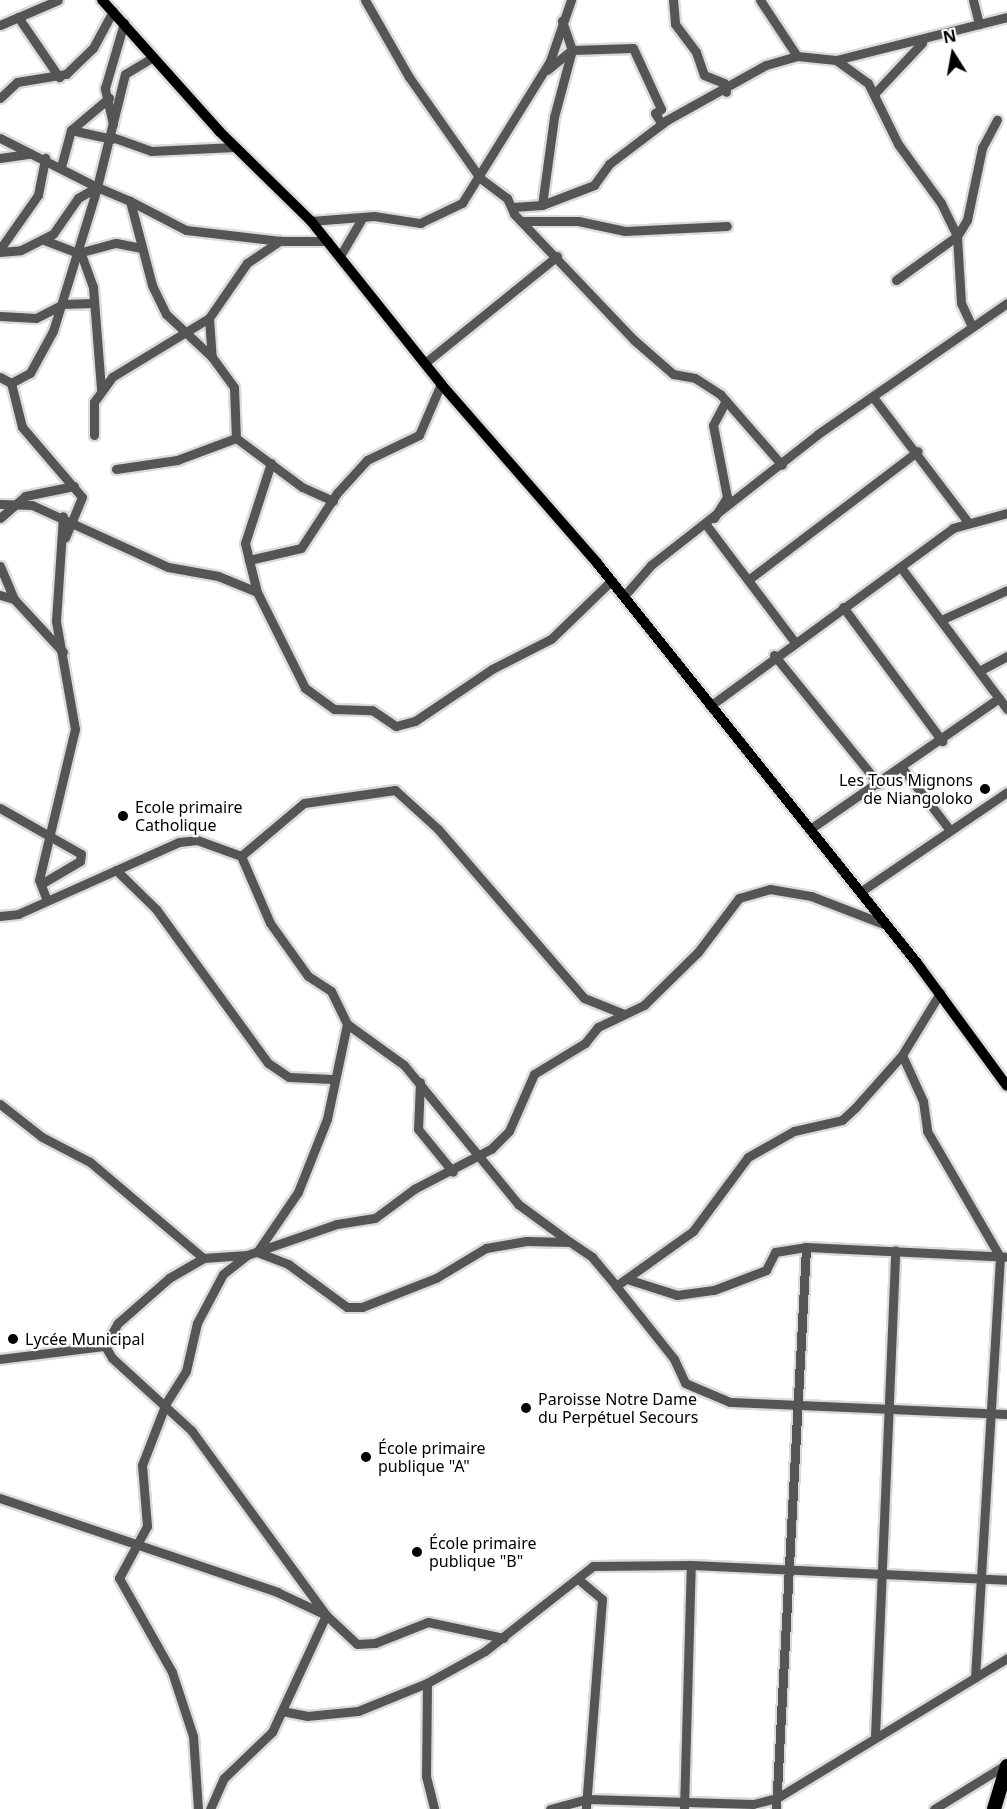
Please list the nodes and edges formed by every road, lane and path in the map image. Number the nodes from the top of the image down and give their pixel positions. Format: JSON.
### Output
{"nodes":[{"id":1,"x":58,"y":0,"type":"edge"},
{"id":2,"x":365,"y":0,"type":"edge"},
{"id":3,"x":571,"y":0,"type":"edge"},
{"id":4,"x":673,"y":0,"type":"edge"},
{"id":5,"x":760,"y":0,"type":"edge"},
{"id":6,"x":974,"y":0,"type":"edge"},
{"id":7,"x":109,"y":4,"type":"edge"},
{"id":8,"x":18,"y":17,"type":"junction"},
{"id":9,"x":1007,"y":17,"type":"edge"},
{"id":10,"x":562,"y":21,"type":"junction"},
{"id":11,"x":124,"y":23,"type":"junction"},
{"id":12,"x":979,"y":24,"type":"junction"},
{"id":13,"x":0,"y":25,"type":"edge"},
{"id":14,"x":922,"y":43,"type":"junction"},
{"id":15,"x":572,"y":50,"type":"junction"},
{"id":16,"x":797,"y":56,"type":"junction"},
{"id":17,"x":153,"y":57,"type":"junction"},
{"id":18,"x":836,"y":60,"type":"junction"},
{"id":19,"x":543,"y":72,"type":"junction"},
{"id":20,"x":58,"y":77,"type":"junction"},
{"id":21,"x":726,"y":92,"type":"junction"},
{"id":22,"x":874,"y":93,"type":"junction"},
{"id":23,"x":0,"y":98,"type":"edge"},
{"id":24,"x":106,"y":98,"type":"junction"},
{"id":25,"x":119,"y":98,"type":"junction"},
{"id":26,"x":997,"y":120,"type":"dead end"},
{"id":27,"x":662,"y":124,"type":"junction"},
{"id":28,"x":114,"y":127,"type":"junction"},
{"id":29,"x":70,"y":130,"type":"junction"},
{"id":30,"x":0,"y":138,"type":"edge"},
{"id":31,"x":112,"y":138,"type":"junction"},
{"id":32,"x":235,"y":147,"type":"junction"},
{"id":33,"x":33,"y":154,"type":"junction"},
{"id":34,"x":0,"y":158,"type":"edge"},
{"id":35,"x":45,"y":158,"type":"junction"},
{"id":36,"x":61,"y":167,"type":"junction"},
{"id":37,"x":480,"y":178,"type":"junction"},
{"id":38,"x":97,"y":189,"type":"junction"},
{"id":39,"x":130,"y":201,"type":"junction"},
{"id":40,"x":542,"y":205,"type":"junction"},
{"id":41,"x":513,"y":207,"type":"junction"},
{"id":42,"x":361,"y":220,"type":"junction"},
{"id":43,"x":311,"y":221,"type":"junction"},
{"id":44,"x":521,"y":221,"type":"junction"},
{"id":45,"x":727,"y":226,"type":"dead end"},
{"id":46,"x":957,"y":236,"type":"junction"},
{"id":47,"x":44,"y":240,"type":"junction"},
{"id":48,"x":328,"y":241,"type":"junction"},
{"id":49,"x":280,"y":242,"type":"junction"},
{"id":50,"x":142,"y":248,"type":"junction"},
{"id":51,"x":0,"y":251,"type":"edge"},
{"id":52,"x":80,"y":254,"type":"junction"},
{"id":53,"x":340,"y":256,"type":"junction"},
{"id":54,"x":557,"y":256,"type":"junction"},
{"id":55,"x":896,"y":280,"type":"dead end"},
{"id":56,"x":93,"y":303,"type":"junction"},
{"id":57,"x":1007,"y":303,"type":"edge"},
{"id":58,"x":63,"y":304,"type":"junction"},
{"id":59,"x":0,"y":316,"type":"edge"},
{"id":60,"x":209,"y":318,"type":"junction"},
{"id":61,"x":972,"y":327,"type":"junction"},
{"id":62,"x":186,"y":335,"type":"junction"},
{"id":63,"x":212,"y":357,"type":"junction"},
{"id":64,"x":425,"y":363,"type":"junction"},
{"id":65,"x":0,"y":377,"type":"edge"},
{"id":66,"x":11,"y":383,"type":"junction"},
{"id":67,"x":441,"y":384,"type":"junction"},
{"id":68,"x":101,"y":389,"type":"junction"},
{"id":69,"x":873,"y":397,"type":"junction"},
{"id":70,"x":726,"y":401,"type":"junction"},
{"id":71,"x":94,"y":435,"type":"dead end"},
{"id":72,"x":236,"y":438,"type":"junction"},
{"id":73,"x":918,"y":451,"type":"junction"},
{"id":74,"x":271,"y":463,"type":"junction"},
{"id":75,"x":782,"y":465,"type":"junction"},
{"id":76,"x":116,"y":469,"type":"dead end"},
{"id":77,"x":74,"y":486,"type":"junction"},
{"id":78,"x":333,"y":501,"type":"junction"},
{"id":79,"x":18,"y":502,"type":"junction"},
{"id":80,"x":0,"y":504,"type":"edge"},
{"id":81,"x":1007,"y":513,"type":"edge"},
{"id":82,"x":63,"y":516,"type":"junction"},
{"id":83,"x":0,"y":518,"type":"edge"},
{"id":84,"x":76,"y":521,"type":"junction"},
{"id":85,"x":968,"y":522,"type":"junction"},
{"id":86,"x":709,"y":524,"type":"junction"},
{"id":87,"x":65,"y":538,"type":"junction"},
{"id":88,"x":249,"y":560,"type":"junction"},
{"id":89,"x":0,"y":566,"type":"edge"},
{"id":90,"x":902,"y":569,"type":"junction"},
{"id":91,"x":611,"y":580,"type":"junction"},
{"id":92,"x":748,"y":580,"type":"junction"},
{"id":93,"x":1007,"y":590,"type":"edge"},
{"id":94,"x":257,"y":592,"type":"junction"},
{"id":95,"x":0,"y":595,"type":"edge"},
{"id":96,"x":624,"y":596,"type":"junction"},
{"id":97,"x":14,"y":599,"type":"junction"},
{"id":98,"x":843,"y":607,"type":"junction"},
{"id":99,"x":941,"y":620,"type":"junction"},
{"id":100,"x":794,"y":641,"type":"junction"},
{"id":101,"x":63,"y":652,"type":"junction"},
{"id":102,"x":774,"y":655,"type":"junction"},
{"id":103,"x":1007,"y":656,"type":"edge"},
{"id":104,"x":979,"y":670,"type":"junction"},
{"id":105,"x":999,"y":698,"type":"junction"},
{"id":106,"x":710,"y":706,"type":"junction"},
{"id":107,"x":1007,"y":710,"type":"edge"},
{"id":108,"x":942,"y":741,"type":"junction"},
{"id":109,"x":903,"y":769,"type":"junction"},
{"id":110,"x":879,"y":784,"type":"junction"},
{"id":111,"x":1007,"y":792,"type":"edge"},
{"id":112,"x":0,"y":808,"type":"edge"},
{"id":113,"x":949,"y":829,"type":"junction"},
{"id":114,"x":810,"y":830,"type":"junction"},
{"id":115,"x":50,"y":834,"type":"junction"},
{"id":116,"x":241,"y":856,"type":"junction"},
{"id":117,"x":116,"y":870,"type":"junction"},
{"id":118,"x":41,"y":884,"type":"junction"},
{"id":119,"x":860,"y":892,"type":"junction"},
{"id":120,"x":46,"y":898,"type":"junction"},
{"id":121,"x":0,"y":916,"type":"edge"},
{"id":122,"x":886,"y":925,"type":"junction"},
{"id":123,"x":940,"y":993,"type":"junction"},
{"id":124,"x":624,"y":1014,"type":"junction"},
{"id":125,"x":347,"y":1024,"type":"junction"},
{"id":126,"x":902,"y":1055,"type":"junction"},
{"id":127,"x":332,"y":1079,"type":"junction"},
{"id":128,"x":420,"y":1082,"type":"junction"},
{"id":129,"x":1007,"y":1086,"type":"edge"},
{"id":130,"x":0,"y":1104,"type":"edge"},
{"id":131,"x":479,"y":1155,"type":"junction"},
{"id":132,"x":453,"y":1172,"type":"junction"},
{"id":133,"x":570,"y":1242,"type":"junction"},
{"id":134,"x":806,"y":1247,"type":"junction"},
{"id":135,"x":895,"y":1250,"type":"junction"},
{"id":136,"x":252,"y":1254,"type":"junction"},
{"id":137,"x":1003,"y":1257,"type":"edge"},
{"id":138,"x":203,"y":1258,"type":"junction"},
{"id":139,"x":630,"y":1280,"type":"junction"},
{"id":140,"x":616,"y":1286,"type":"junction"},
{"id":141,"x":105,"y":1346,"type":"junction"},
{"id":142,"x":0,"y":1359,"type":"edge"},
{"id":143,"x":166,"y":1403,"type":"junction"},
{"id":144,"x":797,"y":1404,"type":"junction"},
{"id":145,"x":888,"y":1408,"type":"junction"},
{"id":146,"x":988,"y":1413,"type":"junction"},
{"id":147,"x":1007,"y":1414,"type":"edge"},
{"id":148,"x":0,"y":1498,"type":"edge"},
{"id":149,"x":137,"y":1545,"type":"junction"},
{"id":150,"x":691,"y":1565,"type":"junction"},
{"id":151,"x":787,"y":1570,"type":"junction"},
{"id":152,"x":882,"y":1574,"type":"junction"},
{"id":153,"x":578,"y":1579,"type":"junction"},
{"id":154,"x":979,"y":1579,"type":"junction"},
{"id":155,"x":1007,"y":1580,"type":"edge"},
{"id":156,"x":327,"y":1615,"type":"junction"},
{"id":157,"x":503,"y":1638,"type":"junction"},
{"id":158,"x":1007,"y":1658,"type":"edge"},
{"id":159,"x":975,"y":1677,"type":"junction"},
{"id":160,"x":427,"y":1683,"type":"junction"},
{"id":161,"x":282,"y":1711,"type":"junction"},
{"id":162,"x":875,"y":1735,"type":"junction"},
{"id":163,"x":1007,"y":1765,"type":"edge"},
{"id":164,"x":1004,"y":1787,"type":"edge"},
{"id":165,"x":777,"y":1798,"type":"junction"},
{"id":166,"x":588,"y":1799,"type":"junction"},
{"id":167,"x":685,"y":1806,"type":"edge"},
{"id":168,"x":198,"y":1809,"type":"edge"},
{"id":169,"x":210,"y":1809,"type":"edge"},
{"id":170,"x":434,"y":1809,"type":"edge"},
{"id":171,"x":550,"y":1809,"type":"edge"},
{"id":172,"x":586,"y":1809,"type":"edge"},
{"id":173,"x":776,"y":1809,"type":"edge"},
{"id":174,"x":934,"y":1809,"type":"edge"},
{"id":175,"x":994,"y":1809,"type":"edge"}],
"edges":[{"from":1,"to":8,"type":"street"},
{"from":2,"to":37,"type":"street"},
{"from":3,"to":10,"type":"street"},
{"from":4,"to":21,"type":"street"},
{"from":5,"to":16,"type":"street"},
{"from":6,"to":12,"type":"street"},
{"from":7,"to":11,"type":"main road"},
{"from":7,"to":20,"type":"street"},
{"from":8,"to":13,"type":"street"},
{"from":8,"to":20,"type":"street"},
{"from":9,"to":12,"type":"street"},
{"from":10,"to":15,"type":"street"},
{"from":10,"to":19,"type":"street"},
{"from":11,"to":17,"type":"main road"},
{"from":11,"to":24,"type":"street"},
{"from":12,"to":14,"type":"street"},
{"from":14,"to":18,"type":"street"},
{"from":14,"to":22,"type":"street"},
{"from":15,"to":19,"type":"street"},
{"from":15,"to":27,"type":"street"},
{"from":15,"to":40,"type":"street"},
{"from":16,"to":18,"type":"street"},
{"from":16,"to":21,"type":"street"},
{"from":17,"to":25,"type":"street"},
{"from":17,"to":32,"type":"main road"},
{"from":18,"to":22,"type":"street"},
{"from":19,"to":37,"type":"street"},
{"from":20,"to":23,"type":"street"},
{"from":21,"to":27,"type":"street"},
{"from":22,"to":46,"type":"street"},
{"from":24,"to":25,"type":"street"},
{"from":24,"to":28,"type":"street"},
{"from":24,"to":29,"type":"street"},
{"from":25,"to":28,"type":"street"},
{"from":26,"to":46,"type":"street"},
{"from":27,"to":40,"type":"street"},
{"from":28,"to":31,"type":"street"},
{"from":29,"to":31,"type":"street"},
{"from":29,"to":36,"type":"street"},
{"from":30,"to":33,"type":"street"},
{"from":31,"to":32,"type":"street"},
{"from":31,"to":38,"type":"street"},
{"from":32,"to":43,"type":"main road"},
{"from":33,"to":34,"type":"street"},
{"from":33,"to":35,"type":"street"},
{"from":35,"to":36,"type":"street"},
{"from":35,"to":51,"type":"street"},
{"from":36,"to":38,"type":"street"},
{"from":37,"to":41,"type":"street"},
{"from":37,"to":42,"type":"street"},
{"from":38,"to":39,"type":"street"},
{"from":38,"to":47,"type":"street"},
{"from":38,"to":52,"type":"street"},
{"from":39,"to":49,"type":"street"},
{"from":39,"to":50,"type":"street"},
{"from":40,"to":41,"type":"street"},
{"from":41,"to":44,"type":"street"},
{"from":42,"to":43,"type":"street"},
{"from":42,"to":53,"type":"street"},
{"from":43,"to":48,"type":"main road"},
{"from":44,"to":45,"type":"street"},
{"from":44,"to":54,"type":"street"},
{"from":46,"to":55,"type":"street"},
{"from":46,"to":61,"type":"street"},
{"from":47,"to":51,"type":"street"},
{"from":47,"to":52,"type":"street"},
{"from":48,"to":49,"type":"street"},
{"from":48,"to":53,"type":"main road"},
{"from":49,"to":60,"type":"street"},
{"from":50,"to":52,"type":"street"},
{"from":50,"to":62,"type":"street"},
{"from":52,"to":56,"type":"street"},
{"from":52,"to":58,"type":"street"},
{"from":53,"to":64,"type":"main road"},
{"from":54,"to":64,"type":"street"},
{"from":54,"to":70,"type":"street"},
{"from":56,"to":58,"type":"street"},
{"from":56,"to":68,"type":"street"},
{"from":57,"to":61,"type":"street"},
{"from":58,"to":59,"type":"street"},
{"from":58,"to":66,"type":"street"},
{"from":60,"to":62,"type":"street"},
{"from":60,"to":63,"type":"street"},
{"from":61,"to":69,"type":"street"},
{"from":62,"to":63,"type":"street"},
{"from":62,"to":68,"type":"street"},
{"from":63,"to":72,"type":"street"},
{"from":64,"to":67,"type":"main road"},
{"from":65,"to":66,"type":"street"},
{"from":66,"to":77,"type":"street"},
{"from":67,"to":78,"type":"street"},
{"from":67,"to":91,"type":"main road"},
{"from":68,"to":71,"type":"street"},
{"from":69,"to":73,"type":"street"},
{"from":69,"to":75,"type":"street"},
{"from":70,"to":75,"type":"street"},
{"from":70,"to":86,"type":"street"},
{"from":72,"to":74,"type":"street"},
{"from":72,"to":76,"type":"street"},
{"from":73,"to":85,"type":"street"},
{"from":73,"to":92,"type":"street"},
{"from":74,"to":78,"type":"street"},
{"from":74,"to":88,"type":"street"},
{"from":75,"to":86,"type":"street"},
{"from":77,"to":79,"type":"street"},
{"from":77,"to":84,"type":"street"},
{"from":78,"to":88,"type":"street"},
{"from":79,"to":80,"type":"street"},
{"from":79,"to":82,"type":"street"},
{"from":79,"to":83,"type":"street"},
{"from":81,"to":85,"type":"street"},
{"from":82,"to":84,"type":"street"},
{"from":82,"to":87,"type":"street"},
{"from":84,"to":87,"type":"street"},
{"from":84,"to":94,"type":"street"},
{"from":85,"to":90,"type":"street"},
{"from":86,"to":92,"type":"street"},
{"from":86,"to":96,"type":"street"},
{"from":87,"to":101,"type":"street"},
{"from":88,"to":94,"type":"street"},
{"from":89,"to":97,"type":"street"},
{"from":90,"to":98,"type":"street"},
{"from":90,"to":99,"type":"street"},
{"from":91,"to":94,"type":"street"},
{"from":91,"to":96,"type":"main road"},
{"from":92,"to":100,"type":"street"},
{"from":93,"to":99,"type":"street"},
{"from":95,"to":97,"type":"street"},
{"from":96,"to":106,"type":"main road"},
{"from":97,"to":101,"type":"street"},
{"from":98,"to":100,"type":"street"},
{"from":98,"to":108,"type":"street"},
{"from":99,"to":104,"type":"street"},
{"from":100,"to":102,"type":"street"},
{"from":101,"to":115,"type":"street"},
{"from":102,"to":106,"type":"street"},
{"from":102,"to":110,"type":"street"},
{"from":103,"to":104,"type":"street"},
{"from":104,"to":105,"type":"street"},
{"from":105,"to":107,"type":"street"},
{"from":105,"to":108,"type":"street"},
{"from":106,"to":114,"type":"main road"},
{"from":108,"to":109,"type":"street"},
{"from":109,"to":110,"type":"street"},
{"from":109,"to":113,"type":"street"},
{"from":110,"to":114,"type":"street"},
{"from":111,"to":113,"type":"street"},
{"from":112,"to":115,"type":"street"},
{"from":113,"to":119,"type":"street"},
{"from":114,"to":119,"type":"main road"},
{"from":115,"to":118,"type":"street"},
{"from":115,"to":118,"type":"street"},
{"from":116,"to":117,"type":"street"},
{"from":116,"to":124,"type":"street"},
{"from":116,"to":125,"type":"street"},
{"from":117,"to":120,"type":"street"},
{"from":117,"to":127,"type":"street"},
{"from":118,"to":120,"type":"street"},
{"from":119,"to":122,"type":"main road"},
{"from":120,"to":121,"type":"street"},
{"from":122,"to":123,"type":"main road"},
{"from":122,"to":124,"type":"street"},
{"from":123,"to":126,"type":"street"},
{"from":123,"to":129,"type":"main road"},
{"from":124,"to":131,"type":"street"},
{"from":125,"to":127,"type":"street"},
{"from":125,"to":128,"type":"street"},
{"from":126,"to":137,"type":"street"},
{"from":126,"to":139,"type":"street"},
{"from":127,"to":136,"type":"street"},
{"from":128,"to":131,"type":"street"},
{"from":128,"to":132,"type":"street"},
{"from":130,"to":138,"type":"street"},
{"from":131,"to":132,"type":"street"},
{"from":131,"to":133,"type":"street"},
{"from":132,"to":136,"type":"street"},
{"from":133,"to":136,"type":"street"},
{"from":133,"to":140,"type":"street"},
{"from":134,"to":135,"type":"street"},
{"from":134,"to":139,"type":"street"},
{"from":134,"to":144,"type":"street"},
{"from":135,"to":137,"type":"street"},
{"from":135,"to":145,"type":"street"},
{"from":136,"to":138,"type":"street"},
{"from":136,"to":143,"type":"street"},
{"from":137,"to":146,"type":"street"},
{"from":138,"to":141,"type":"street"},
{"from":139,"to":140,"type":"street"},
{"from":140,"to":144,"type":"street"},
{"from":141,"to":142,"type":"street"},
{"from":141,"to":143,"type":"street"},
{"from":143,"to":149,"type":"street"},
{"from":143,"to":156,"type":"street"},
{"from":144,"to":145,"type":"street"},
{"from":144,"to":151,"type":"street"},
{"from":145,"to":146,"type":"street"},
{"from":145,"to":152,"type":"street"},
{"from":146,"to":147,"type":"street"},
{"from":146,"to":154,"type":"street"},
{"from":148,"to":149,"type":"street"},
{"from":149,"to":156,"type":"street"},
{"from":149,"to":168,"type":"street"},
{"from":150,"to":151,"type":"street"},
{"from":150,"to":153,"type":"street"},
{"from":150,"to":167,"type":"street"},
{"from":151,"to":152,"type":"street"},
{"from":151,"to":165,"type":"street"},
{"from":152,"to":154,"type":"street"},
{"from":152,"to":162,"type":"street"},
{"from":153,"to":157,"type":"street"},
{"from":153,"to":166,"type":"street"},
{"from":154,"to":155,"type":"street"},
{"from":154,"to":159,"type":"street"},
{"from":156,"to":157,"type":"street"},
{"from":156,"to":161,"type":"street"},
{"from":157,"to":160,"type":"street"},
{"from":158,"to":159,"type":"street"},
{"from":159,"to":162,"type":"street"},
{"from":160,"to":161,"type":"street"},
{"from":160,"to":170,"type":"street"},
{"from":161,"to":169,"type":"street"},
{"from":162,"to":165,"type":"street"},
{"from":163,"to":164,"type":"highway"},
{"from":163,"to":174,"type":"street"},
{"from":164,"to":175,"type":"highway"},
{"from":165,"to":167,"type":"street"},
{"from":165,"to":173,"type":"street"},
{"from":166,"to":167,"type":"street"},
{"from":166,"to":171,"type":"street"},
{"from":166,"to":172,"type":"street"}]}
